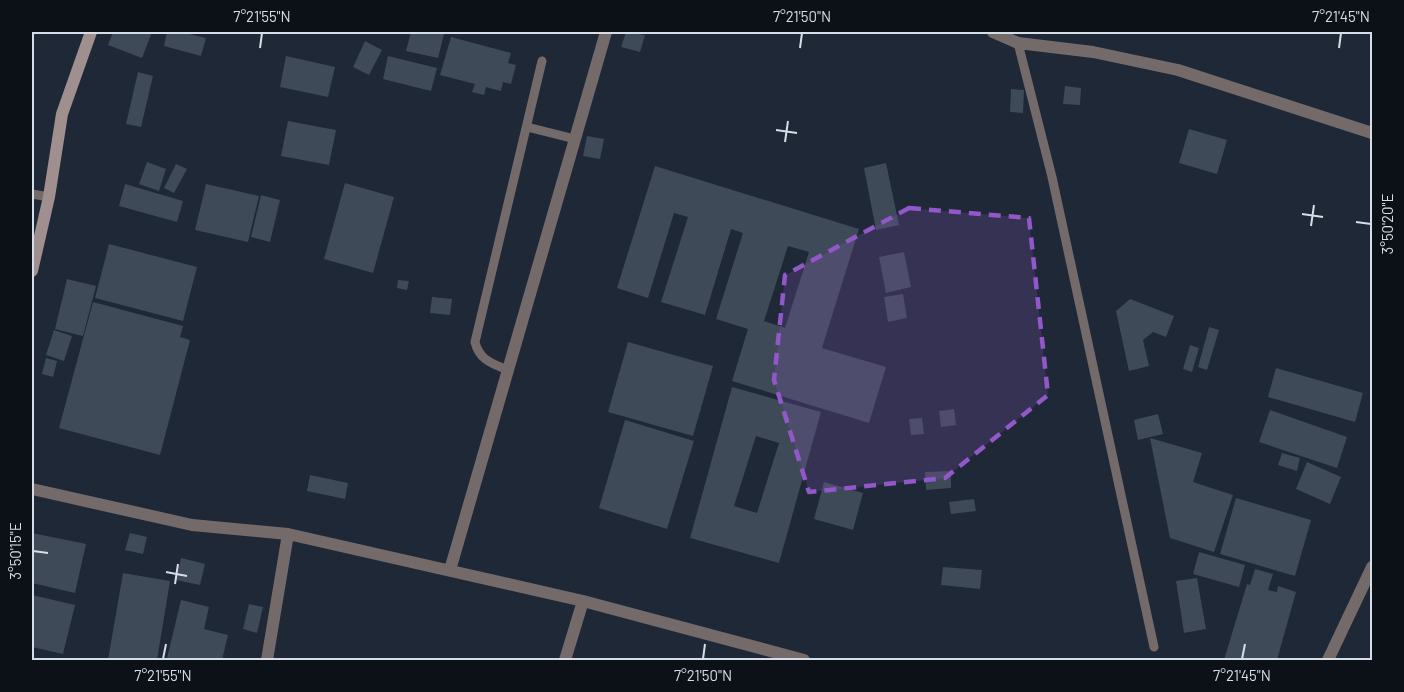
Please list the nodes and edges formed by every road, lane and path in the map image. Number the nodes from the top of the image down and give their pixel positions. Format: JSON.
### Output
{"nodes":[{"id":1,"x":91,"y":32,"type":"edge"},
{"id":2,"x":606,"y":32,"type":"edge"},
{"id":3,"x":993,"y":32,"type":"edge"},
{"id":4,"x":1018,"y":43,"type":"junction"},
{"id":5,"x":542,"y":61,"type":"dead end"},
{"id":6,"x":527,"y":127,"type":"junction"},
{"id":7,"x":1372,"y":134,"type":"edge"},
{"id":8,"x":575,"y":139,"type":"junction"},
{"id":9,"x":32,"y":194,"type":"edge"},
{"id":10,"x":49,"y":197,"type":"junction"},
{"id":11,"x":32,"y":271,"type":"edge"},
{"id":12,"x":508,"y":370,"type":"junction"},
{"id":13,"x":32,"y":489,"type":"edge"},
{"id":14,"x":288,"y":534,"type":"junction"},
{"id":15,"x":1372,"y":567,"type":"edge"},
{"id":16,"x":450,"y":570,"type":"junction"},
{"id":17,"x":583,"y":601,"type":"junction"},
{"id":18,"x":1154,"y":647,"type":"dead end"},
{"id":19,"x":267,"y":660,"type":"edge"},
{"id":20,"x":565,"y":660,"type":"edge"},
{"id":21,"x":804,"y":660,"type":"edge"},
{"id":22,"x":1328,"y":660,"type":"edge"}],
"edges":[{"from":1,"to":10,"type":"street"},
{"from":2,"to":8,"type":"street"},
{"from":3,"to":4,"type":"street"},
{"from":4,"to":7,"type":"street"},
{"from":4,"to":18,"type":"lane"},
{"from":5,"to":6,"type":"lane"},
{"from":6,"to":8,"type":"lane"},
{"from":6,"to":12,"type":"lane"},
{"from":8,"to":12,"type":"street"},
{"from":9,"to":10,"type":"lane"},
{"from":10,"to":11,"type":"street"},
{"from":12,"to":16,"type":"street"},
{"from":13,"to":14,"type":"street"},
{"from":14,"to":16,"type":"street"},
{"from":14,"to":19,"type":"street"},
{"from":15,"to":22,"type":"street"},
{"from":16,"to":17,"type":"street"},
{"from":17,"to":20,"type":"street"},
{"from":17,"to":21,"type":"street"}]}
